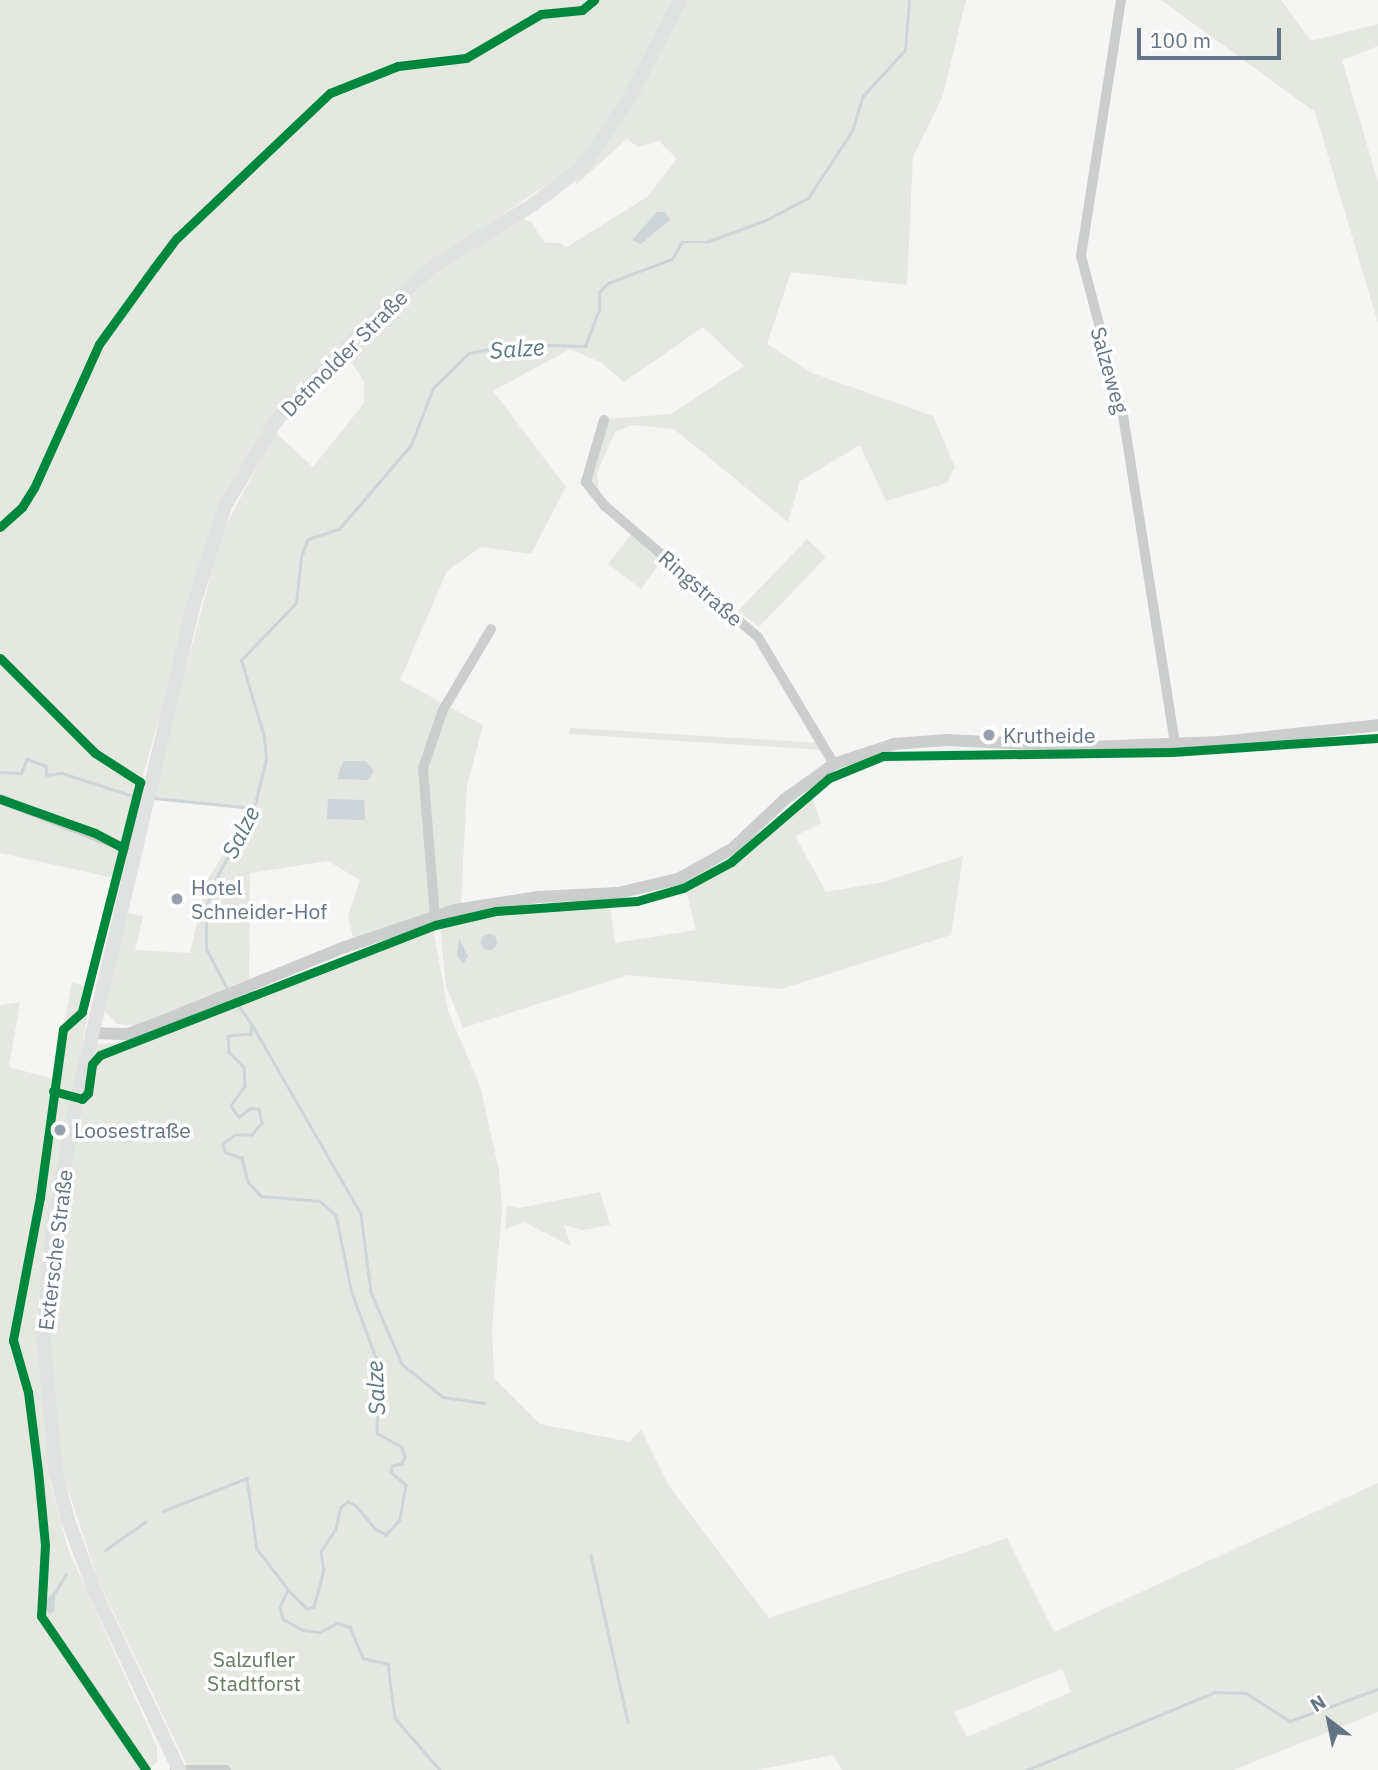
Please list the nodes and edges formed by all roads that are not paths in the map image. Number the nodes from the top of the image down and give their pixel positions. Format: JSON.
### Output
{"nodes":[{"id":1,"x":680,"y":0,"type":"edge"},
{"id":2,"x":1121,"y":0,"type":"edge"},
{"id":3,"x":604,"y":420,"type":"dead end"},
{"id":4,"x":491,"y":629,"type":"dead end"},
{"id":5,"x":1378,"y":725,"type":"edge"},
{"id":6,"x":1175,"y":742,"type":"junction"},
{"id":7,"x":834,"y":764,"type":"junction"},
{"id":8,"x":145,"y":797,"type":"joint"},
{"id":9,"x":0,"y":799,"type":"edge"},
{"id":10,"x":134,"y":851,"type":"junction"},
{"id":11,"x":435,"y":917,"type":"junction"},
{"id":12,"x":91,"y":1033,"type":"junction"},
{"id":13,"x":178,"y":1770,"type":"edge"},
{"id":14,"x":226,"y":1770,"type":"edge"}],
"edges":[{"from":1,"to":8,"type":"main road","name":"Detmolder Straße"},
{"from":2,"to":6,"type":"street","name":"Salzeweg"},
{"from":3,"to":7,"type":"street","name":"Ringstraße"},
{"from":4,"to":11,"type":"street"},
{"from":5,"to":6,"type":"street"},
{"from":6,"to":7,"type":"street"},
{"from":7,"to":11,"type":"street"},
{"from":8,"to":10,"type":"main road","name":"Extersche Straße"},
{"from":9,"to":10,"type":"street"},
{"from":10,"to":12,"type":"main road","name":"Extersche Straße"},
{"from":11,"to":12,"type":"street"},
{"from":12,"to":13,"type":"main road","name":"Extersche Straße"},
{"from":13,"to":14,"type":"street"}]}
